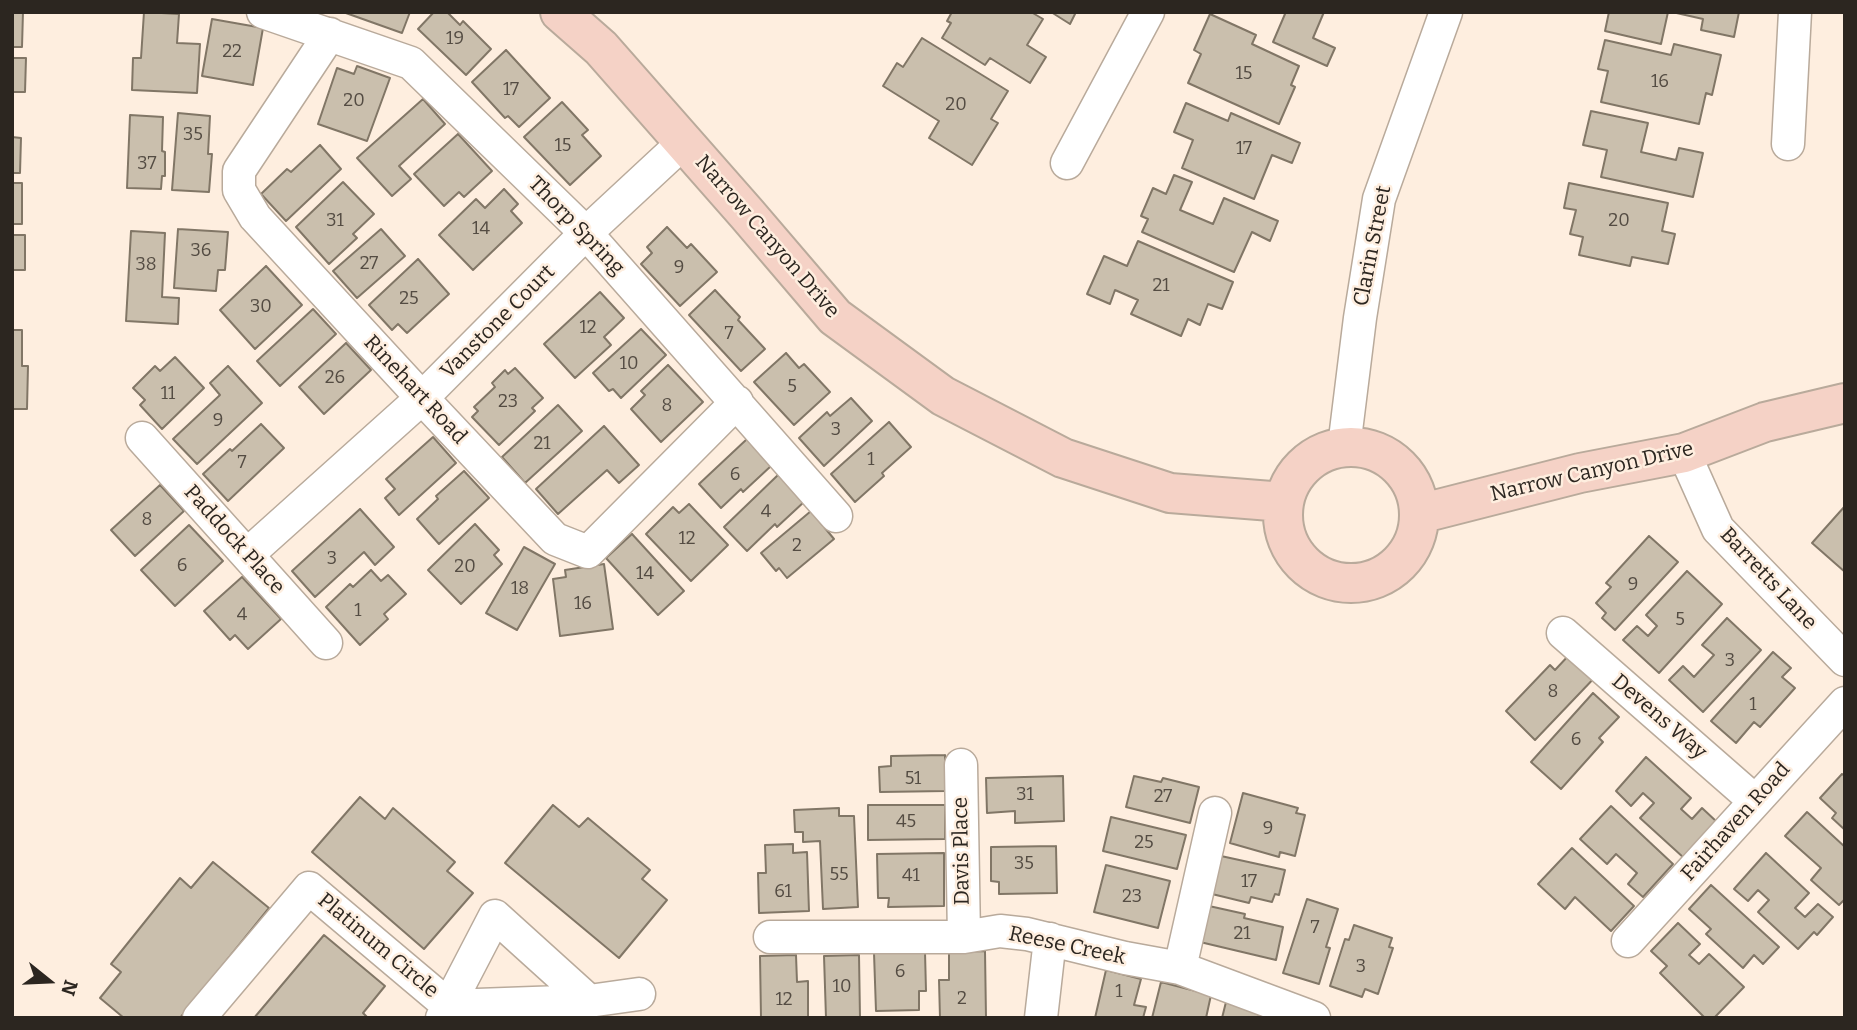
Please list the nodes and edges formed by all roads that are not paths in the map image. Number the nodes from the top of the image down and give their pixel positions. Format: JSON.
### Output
{"nodes":[{"id":1,"x":263,"y":12,"type":"edge"},
{"id":2,"x":560,"y":12,"type":"edge"},
{"id":3,"x":1148,"y":12,"type":"edge"},
{"id":4,"x":1446,"y":12,"type":"edge"},
{"id":5,"x":1795,"y":12,"type":"edge"},
{"id":6,"x":330,"y":34,"type":"junction"},
{"id":7,"x":684,"y":142,"type":"junction"},
{"id":8,"x":1788,"y":144,"type":"dead end"},
{"id":9,"x":1067,"y":163,"type":"dead end"},
{"id":10,"x":586,"y":233,"type":"junction"},
{"id":11,"x":422,"y":398,"type":"junction"},
{"id":12,"x":737,"y":402,"type":"junction"},
{"id":13,"x":1845,"y":403,"type":"edge"},
{"id":14,"x":142,"y":438,"type":"dead end"},
{"id":15,"x":1344,"y":447,"type":"junction"},
{"id":16,"x":1684,"y":453,"type":"junction"},
{"id":17,"x":1284,"y":502,"type":"junction"},
{"id":18,"x":1419,"y":514,"type":"junction"},
{"id":19,"x":836,"y":516,"type":"dead end"},
{"id":20,"x":247,"y":555,"type":"junction"},
{"id":21,"x":1563,"y":633,"type":"dead end"},
{"id":22,"x":326,"y":643,"type":"dead end"},
{"id":23,"x":1845,"y":660,"type":"edge"},
{"id":24,"x":1845,"y":703,"type":"edge"},
{"id":25,"x":961,"y":765,"type":"dead end"},
{"id":26,"x":1755,"y":801,"type":"junction"},
{"id":27,"x":1215,"y":813,"type":"dead end"},
{"id":28,"x":770,"y":937,"type":"dead end"},
{"id":29,"x":964,"y":937,"type":"junction"},
{"id":30,"x":1050,"y":939,"type":"junction"},
{"id":31,"x":1628,"y":941,"type":"dead end"},
{"id":32,"x":1180,"y":968,"type":"junction"},
{"id":33,"x":639,"y":994,"type":"dead end"},
{"id":34,"x":589,"y":1001,"type":"junction"},
{"id":35,"x":445,"y":1012,"type":"edge"},
{"id":36,"x":199,"y":1018,"type":"edge"},
{"id":37,"x":1041,"y":1018,"type":"edge"},
{"id":38,"x":1314,"y":1018,"type":"edge"}],
"edges":[{"from":1,"to":6,"type":"street","name":"Thorp Spring"},
{"from":2,"to":7,"type":"street","name":"Narrow Canyon Drive"},
{"from":3,"to":9,"type":"street"},
{"from":4,"to":15,"type":"street","name":"Clarin Street"},
{"from":5,"to":8,"type":"street"},
{"from":6,"to":10,"type":"street","name":"Thorp Spring"},
{"from":6,"to":11,"type":"street","name":"Rinehart Road"},
{"from":7,"to":10,"type":"street","name":"Vanstone Court"},
{"from":7,"to":17,"type":"street","name":"Narrow Canyon Drive"},
{"from":10,"to":11,"type":"street","name":"Vanstone Court"},
{"from":10,"to":12,"type":"street","name":"Thorp Spring"},
{"from":11,"to":12,"type":"street","name":"Rinehart Road"},
{"from":11,"to":20,"type":"street","name":"Vanstone Court"},
{"from":12,"to":19,"type":"street","name":"Thorp Spring"},
{"from":13,"to":16,"type":"street","name":"Narrow Canyon Drive"},
{"from":14,"to":20,"type":"street","name":"Paddock Place"},
{"from":15,"to":17,"type":"street"},
{"from":15,"to":18,"type":"street"},
{"from":16,"to":18,"type":"street","name":"Narrow Canyon Drive"},
{"from":16,"to":23,"type":"street","name":"Barretts Lane"},
{"from":17,"to":18,"type":"street"},
{"from":20,"to":22,"type":"street","name":"Paddock Place"},
{"from":21,"to":26,"type":"street","name":"Devens Way"},
{"from":24,"to":26,"type":"street","name":"Fairhaven Road"},
{"from":25,"to":29,"type":"street","name":"Davis Place"},
{"from":26,"to":31,"type":"street","name":"Fairhaven Road"},
{"from":27,"to":32,"type":"street"},
{"from":28,"to":29,"type":"street","name":"Reese Creek"},
{"from":29,"to":30,"type":"street","name":"Reese Creek"},
{"from":30,"to":32,"type":"street","name":"Reese Creek"},
{"from":30,"to":37,"type":"street"},
{"from":32,"to":38,"type":"street","name":"Reese Creek"},
{"from":33,"to":34,"type":"street","name":"Platinum Circle"},
{"from":34,"to":35,"type":"street","name":"Platinum Circle"},
{"from":34,"to":35,"type":"street","name":"Platinum Circle"},
{"from":35,"to":36,"type":"street","name":"Platinum Circle"}]}
